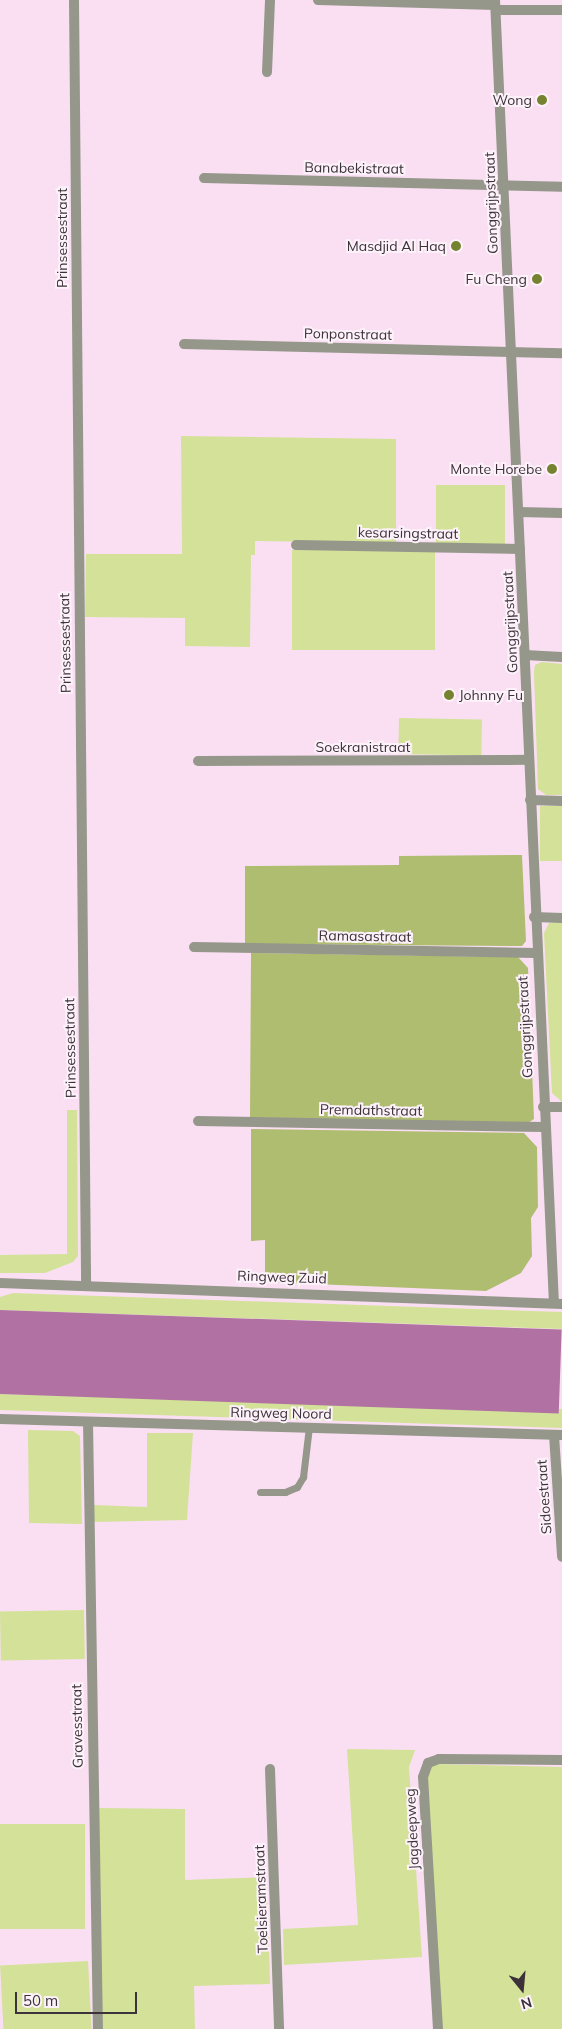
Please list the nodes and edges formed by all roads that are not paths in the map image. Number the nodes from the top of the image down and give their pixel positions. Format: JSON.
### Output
{"nodes":[{"id":1,"x":74,"y":0,"type":"edge"},
{"id":2,"x":270,"y":0,"type":"edge"},
{"id":3,"x":318,"y":0,"type":"edge"},
{"id":4,"x":495,"y":5,"type":"edge"},
{"id":5,"x":562,"y":10,"type":"edge"},
{"id":6,"x":267,"y":72,"type":"dead end"},
{"id":7,"x":204,"y":178,"type":"dead end"},
{"id":8,"x":505,"y":185,"type":"junction"},
{"id":9,"x":562,"y":187,"type":"edge"},
{"id":10,"x":184,"y":344,"type":"dead end"},
{"id":11,"x":510,"y":352,"type":"junction"},
{"id":12,"x":562,"y":352,"type":"edge"},
{"id":13,"x":518,"y":512,"type":"junction"},
{"id":14,"x":562,"y":514,"type":"edge"},
{"id":15,"x":296,"y":545,"type":"dead end"},
{"id":16,"x":520,"y":549,"type":"junction"},
{"id":17,"x":525,"y":655,"type":"junction"},
{"id":18,"x":562,"y":657,"type":"edge"},
{"id":19,"x":529,"y":760,"type":"junction"},
{"id":20,"x":198,"y":761,"type":"dead end"},
{"id":21,"x":530,"y":800,"type":"junction"},
{"id":22,"x":562,"y":801,"type":"edge"},
{"id":23,"x":534,"y":917,"type":"junction"},
{"id":24,"x":562,"y":918,"type":"edge"},
{"id":25,"x":194,"y":947,"type":"dead end"},
{"id":26,"x":535,"y":953,"type":"junction"},
{"id":27,"x":543,"y":1106,"type":"junction"},
{"id":28,"x":562,"y":1107,"type":"edge"},
{"id":29,"x":198,"y":1121,"type":"dead end"},
{"id":30,"x":544,"y":1126,"type":"junction"},
{"id":31,"x":0,"y":1283,"type":"edge"},
{"id":32,"x":86,"y":1285,"type":"junction"},
{"id":33,"x":558,"y":1303,"type":"edge"},
{"id":34,"x":0,"y":1419,"type":"edge"},
{"id":35,"x":88,"y":1422,"type":"junction"},
{"id":36,"x":309,"y":1427,"type":"junction"},
{"id":37,"x":558,"y":1435,"type":"edge"},
{"id":38,"x":260,"y":1492,"type":"dead end"},
{"id":39,"x":562,"y":1557,"type":"edge"},
{"id":40,"x":562,"y":1760,"type":"edge"},
{"id":41,"x":270,"y":1769,"type":"dead end"},
{"id":42,"x":98,"y":2029,"type":"edge"},
{"id":43,"x":279,"y":2029,"type":"edge"},
{"id":44,"x":438,"y":2029,"type":"edge"}],
"edges":[{"from":1,"to":32,"type":"street","name":"Prinsessestraat"},
{"from":2,"to":6,"type":"street"},
{"from":3,"to":4,"type":"street"},
{"from":4,"to":5,"type":"street"},
{"from":4,"to":8,"type":"street","name":"Gonggrijpstraat"},
{"from":7,"to":8,"type":"street","name":"Banabekistraat"},
{"from":8,"to":9,"type":"street","name":"Banabekistraat"},
{"from":8,"to":11,"type":"street","name":"Gonggrijpstraat"},
{"from":10,"to":11,"type":"street","name":"Ponponstraat"},
{"from":11,"to":12,"type":"street","name":"Ponponstraat"},
{"from":11,"to":13,"type":"street","name":"Gonggrijpstraat"},
{"from":13,"to":14,"type":"street"},
{"from":13,"to":16,"type":"street","name":"Gonggrijpstraat"},
{"from":15,"to":16,"type":"street","name":"kesarsingstraat"},
{"from":16,"to":17,"type":"street","name":"Gonggrijpstraat"},
{"from":17,"to":18,"type":"street"},
{"from":17,"to":19,"type":"street","name":"Gonggrijpstraat"},
{"from":19,"to":20,"type":"street","name":"Soekranistraat"},
{"from":19,"to":21,"type":"street","name":"Gonggrijpstraat"},
{"from":21,"to":22,"type":"street"},
{"from":21,"to":23,"type":"street","name":"Gonggrijpstraat"},
{"from":23,"to":24,"type":"street"},
{"from":23,"to":26,"type":"street","name":"Gonggrijpstraat"},
{"from":25,"to":26,"type":"street","name":"Ramasastraat"},
{"from":26,"to":27,"type":"street","name":"Gonggrijpstraat"},
{"from":27,"to":28,"type":"street"},
{"from":27,"to":30,"type":"street","name":"Gonggrijpstraat"},
{"from":29,"to":30,"type":"street","name":"Premdathstraat"},
{"from":30,"to":33,"type":"street","name":"Gonggrijpstraat"},
{"from":31,"to":32,"type":"street","name":"Ringweg Zuid"},
{"from":32,"to":33,"type":"street","name":"Ringweg Zuid"},
{"from":34,"to":35,"type":"street","name":"Ringweg Noord"},
{"from":35,"to":36,"type":"street","name":"Ringweg Noord"},
{"from":35,"to":42,"type":"street","name":"Gravesstraat"},
{"from":36,"to":37,"type":"street","name":"Ringweg Noord"},
{"from":36,"to":38,"type":"lane"},
{"from":37,"to":39,"type":"street","name":"Sidoestraat"},
{"from":40,"to":44,"type":"street","name":"Jagdeepweg"},
{"from":41,"to":43,"type":"street","name":"Toelsieramstraat"}]}
